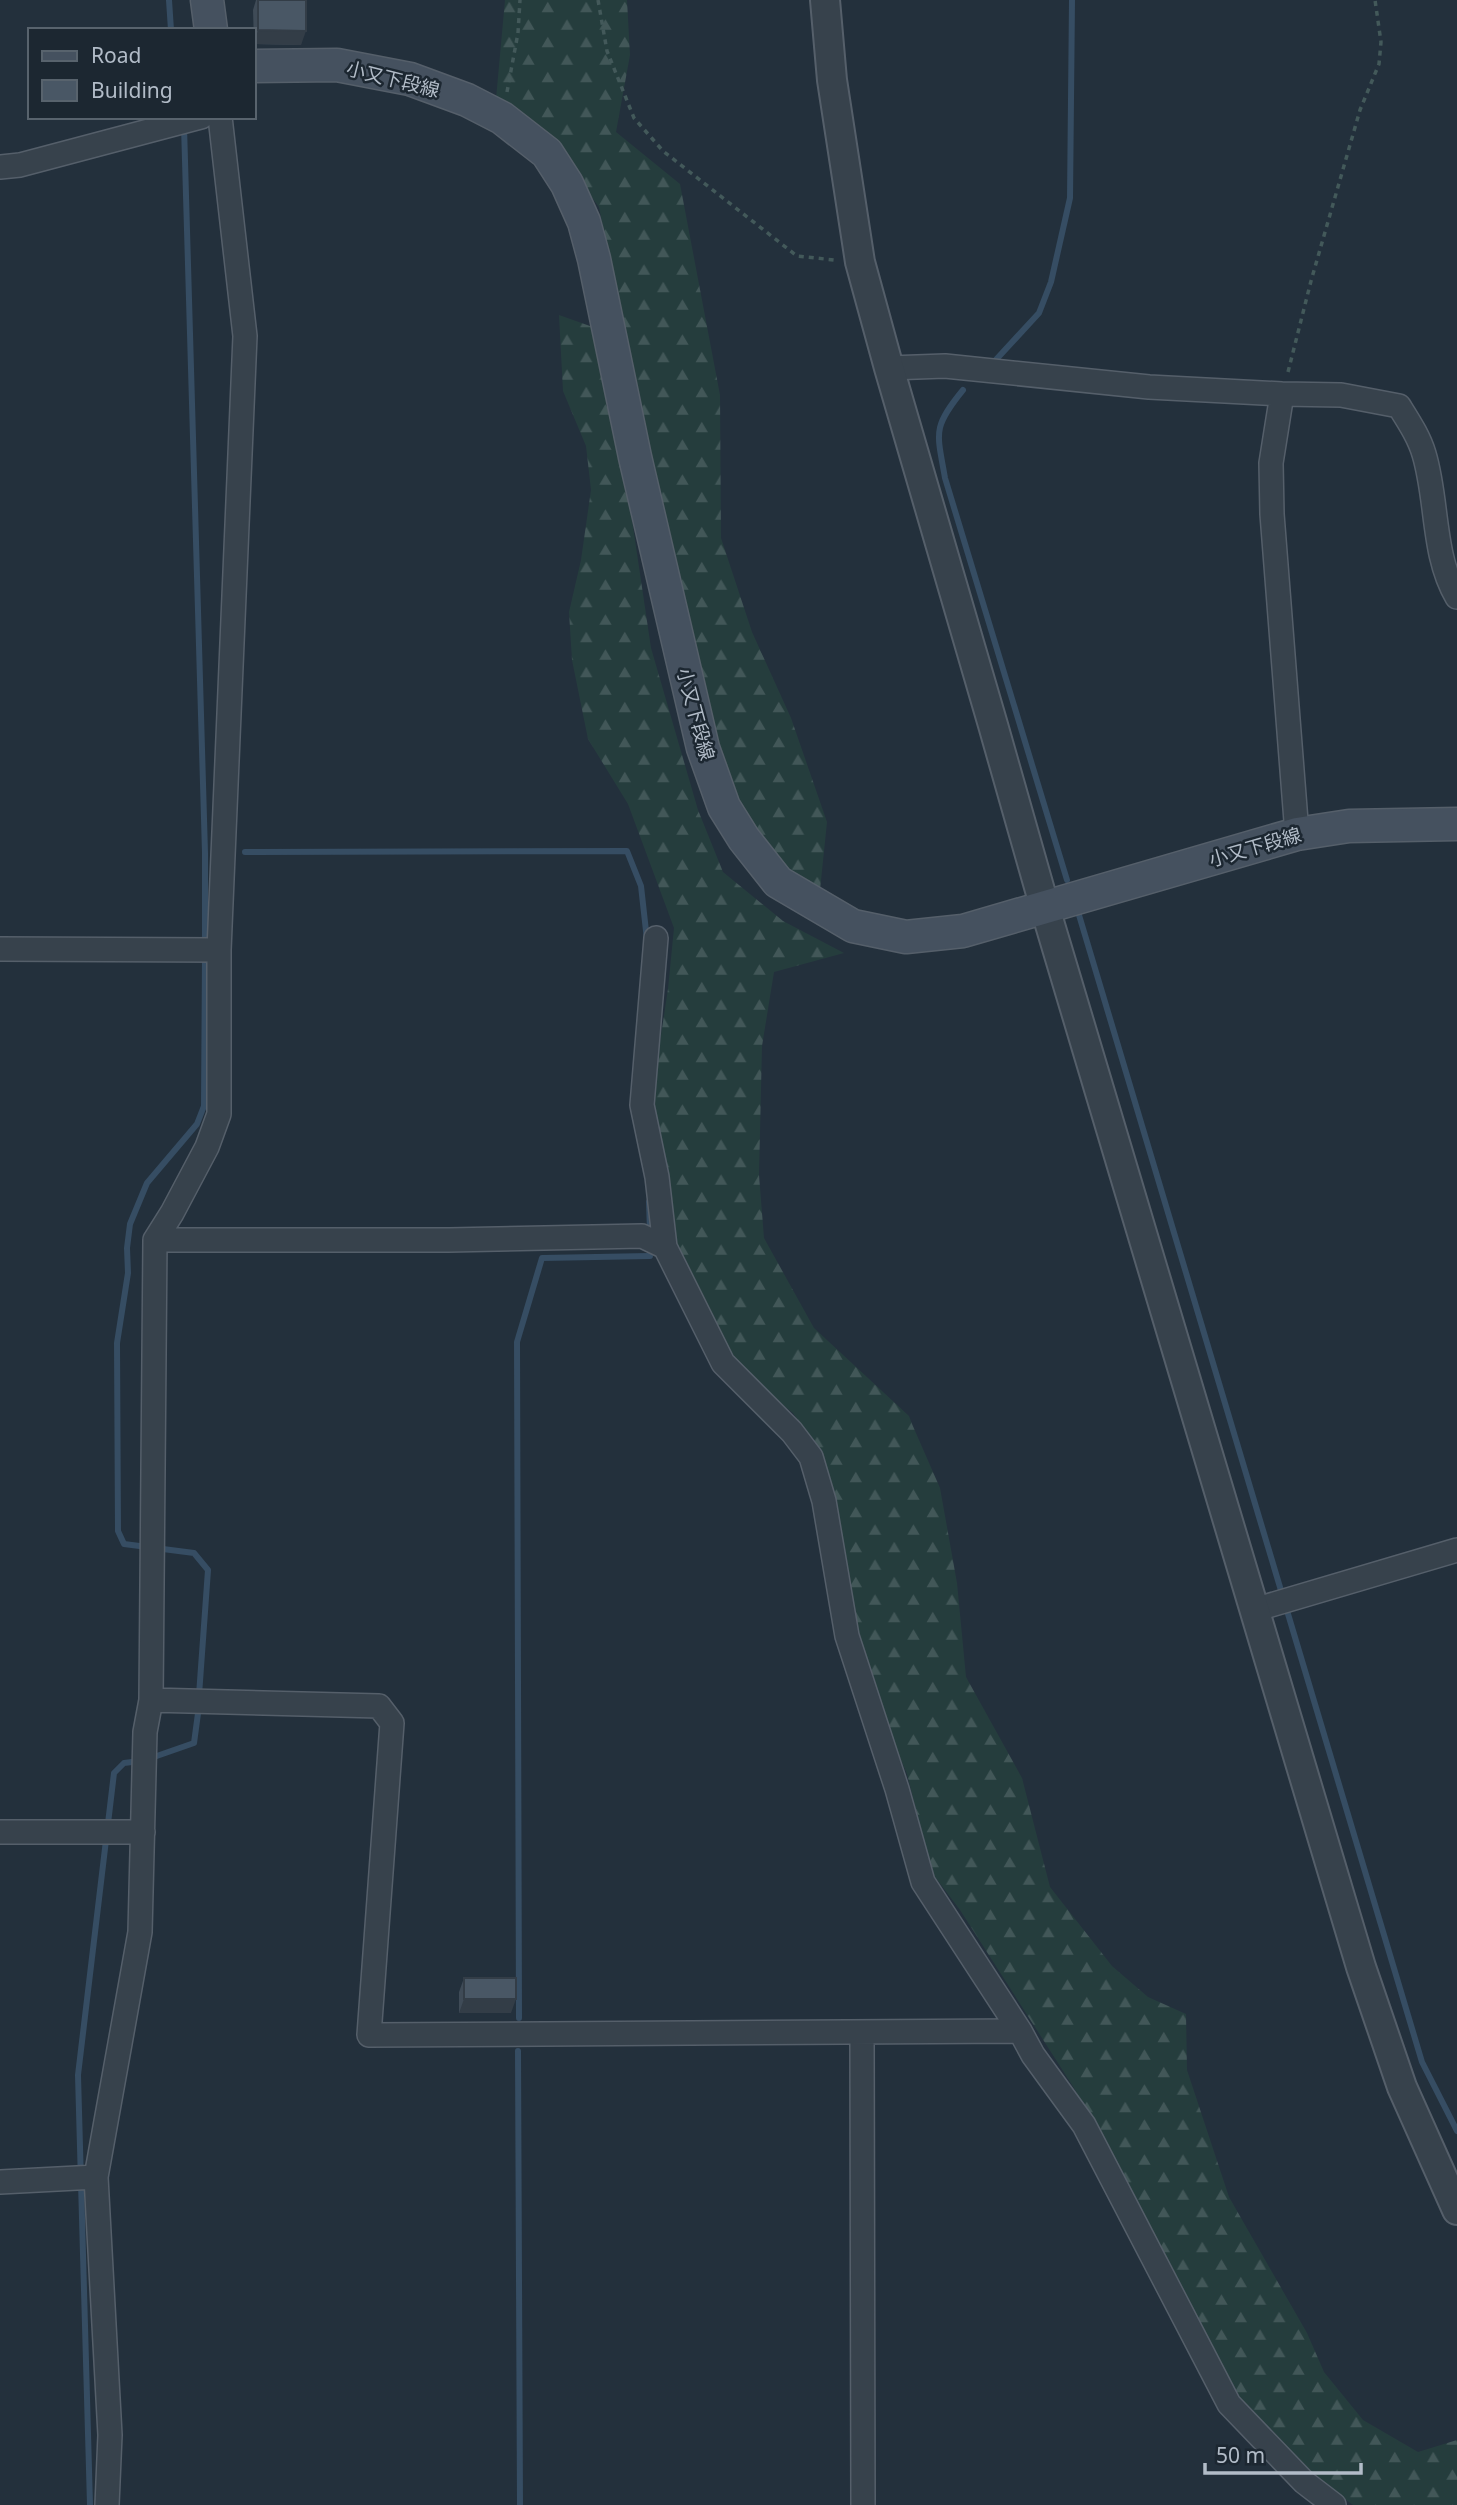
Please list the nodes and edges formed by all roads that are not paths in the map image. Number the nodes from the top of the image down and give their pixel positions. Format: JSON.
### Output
{"nodes":[{"id":1,"x":207,"y":0,"type":"edge"},
{"id":2,"x":825,"y":0,"type":"edge"},
{"id":3,"x":211,"y":28,"type":"edge"},
{"id":4,"x":256,"y":66,"type":"edge"},
{"id":5,"x":193,"y":119,"type":"edge"},
{"id":6,"x":220,"y":119,"type":"edge"},
{"id":7,"x":0,"y":167,"type":"edge"},
{"id":8,"x":889,"y":368,"type":"junction"},
{"id":9,"x":1282,"y":394,"type":"junction"},
{"id":10,"x":1457,"y":597,"type":"edge"},
{"id":11,"x":1457,"y":824,"type":"edge"},
{"id":12,"x":1297,"y":834,"type":"junction"},
{"id":13,"x":1045,"y":908,"type":"junction"},
{"id":14,"x":656,"y":938,"type":"dead end"},
{"id":15,"x":0,"y":949,"type":"edge"},
{"id":16,"x":219,"y":950,"type":"junction"},
{"id":17,"x":155,"y":1240,"type":"junction"},
{"id":18,"x":665,"y":1247,"type":"junction"},
{"id":19,"x":1457,"y":1550,"type":"edge"},
{"id":20,"x":1254,"y":1610,"type":"junction"},
{"id":21,"x":151,"y":1700,"type":"junction"},
{"id":22,"x":0,"y":1832,"type":"edge"},
{"id":23,"x":143,"y":1832,"type":"junction"},
{"id":24,"x":1020,"y":2031,"type":"junction"},
{"id":25,"x":862,"y":2032,"type":"junction"},
{"id":26,"x":96,"y":2176,"type":"junction"},
{"id":27,"x":0,"y":2182,"type":"edge"},
{"id":28,"x":1457,"y":2210,"type":"edge"},
{"id":29,"x":107,"y":2505,"type":"edge"},
{"id":30,"x":863,"y":2505,"type":"edge"},
{"id":31,"x":1334,"y":2505,"type":"edge"}],
"edges":[{"from":1,"to":3,"type":"main road"},
{"from":2,"to":8,"type":"street"},
{"from":4,"to":13,"type":"main road","name":"小又下段線"},
{"from":5,"to":7,"type":"street"},
{"from":6,"to":16,"type":"street"},
{"from":8,"to":9,"type":"street"},
{"from":8,"to":13,"type":"street"},
{"from":9,"to":10,"type":"street"},
{"from":9,"to":12,"type":"street"},
{"from":11,"to":12,"type":"main road","name":"小又下段線"},
{"from":12,"to":13,"type":"main road","name":"小又下段線"},
{"from":13,"to":20,"type":"street"},
{"from":14,"to":18,"type":"street"},
{"from":15,"to":16,"type":"street"},
{"from":16,"to":17,"type":"street"},
{"from":17,"to":18,"type":"street"},
{"from":17,"to":21,"type":"street"},
{"from":18,"to":24,"type":"street"},
{"from":19,"to":20,"type":"street"},
{"from":20,"to":28,"type":"street"},
{"from":21,"to":23,"type":"street"},
{"from":21,"to":25,"type":"street"},
{"from":22,"to":23,"type":"street"},
{"from":23,"to":26,"type":"street"},
{"from":24,"to":25,"type":"street"},
{"from":24,"to":31,"type":"street"},
{"from":25,"to":30,"type":"street"},
{"from":26,"to":27,"type":"street"},
{"from":26,"to":29,"type":"street"}]}
